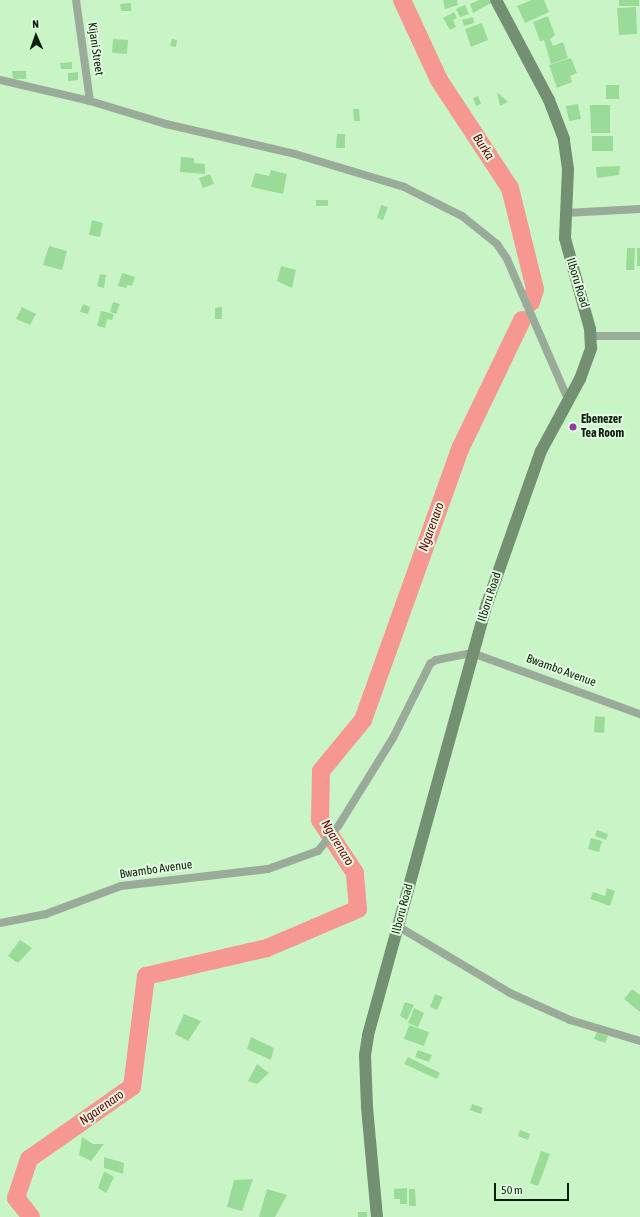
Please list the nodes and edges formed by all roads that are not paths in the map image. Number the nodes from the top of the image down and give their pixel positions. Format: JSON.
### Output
{"nodes":[{"id":1,"x":76,"y":0,"type":"edge"},
{"id":2,"x":496,"y":0,"type":"edge"},
{"id":3,"x":0,"y":80,"type":"edge"},
{"id":4,"x":90,"y":101,"type":"junction"},
{"id":5,"x":640,"y":209,"type":"edge"},
{"id":6,"x":565,"y":213,"type":"junction"},
{"id":7,"x":591,"y":336,"type":"junction"},
{"id":8,"x":640,"y":336,"type":"edge"},
{"id":9,"x":568,"y":399,"type":"junction"},
{"id":10,"x":472,"y":653,"type":"junction"},
{"id":11,"x":640,"y":714,"type":"edge"},
{"id":12,"x":0,"y":923,"type":"edge"},
{"id":13,"x":399,"y":927,"type":"junction"},
{"id":14,"x":640,"y":1040,"type":"edge"},
{"id":15,"x":377,"y":1217,"type":"edge"}],
"edges":[{"from":1,"to":4,"type":"street","name":"Kijani Street"},
{"from":2,"to":6,"type":"street","name":"Ilboru Road"},
{"from":3,"to":4,"type":"street"},
{"from":4,"to":9,"type":"street"},
{"from":5,"to":6,"type":"street"},
{"from":6,"to":7,"type":"street","name":"Ilboru Road"},
{"from":7,"to":8,"type":"street"},
{"from":7,"to":9,"type":"street","name":"Ilboru Road"},
{"from":9,"to":10,"type":"street","name":"Ilboru Road"},
{"from":10,"to":11,"type":"street","name":"Bwambo Avenue"},
{"from":10,"to":12,"type":"street","name":"Bwambo Avenue"},
{"from":10,"to":13,"type":"street","name":"Ilboru Road"},
{"from":13,"to":14,"type":"street"},
{"from":13,"to":15,"type":"street","name":"Ilboru Road"}]}
